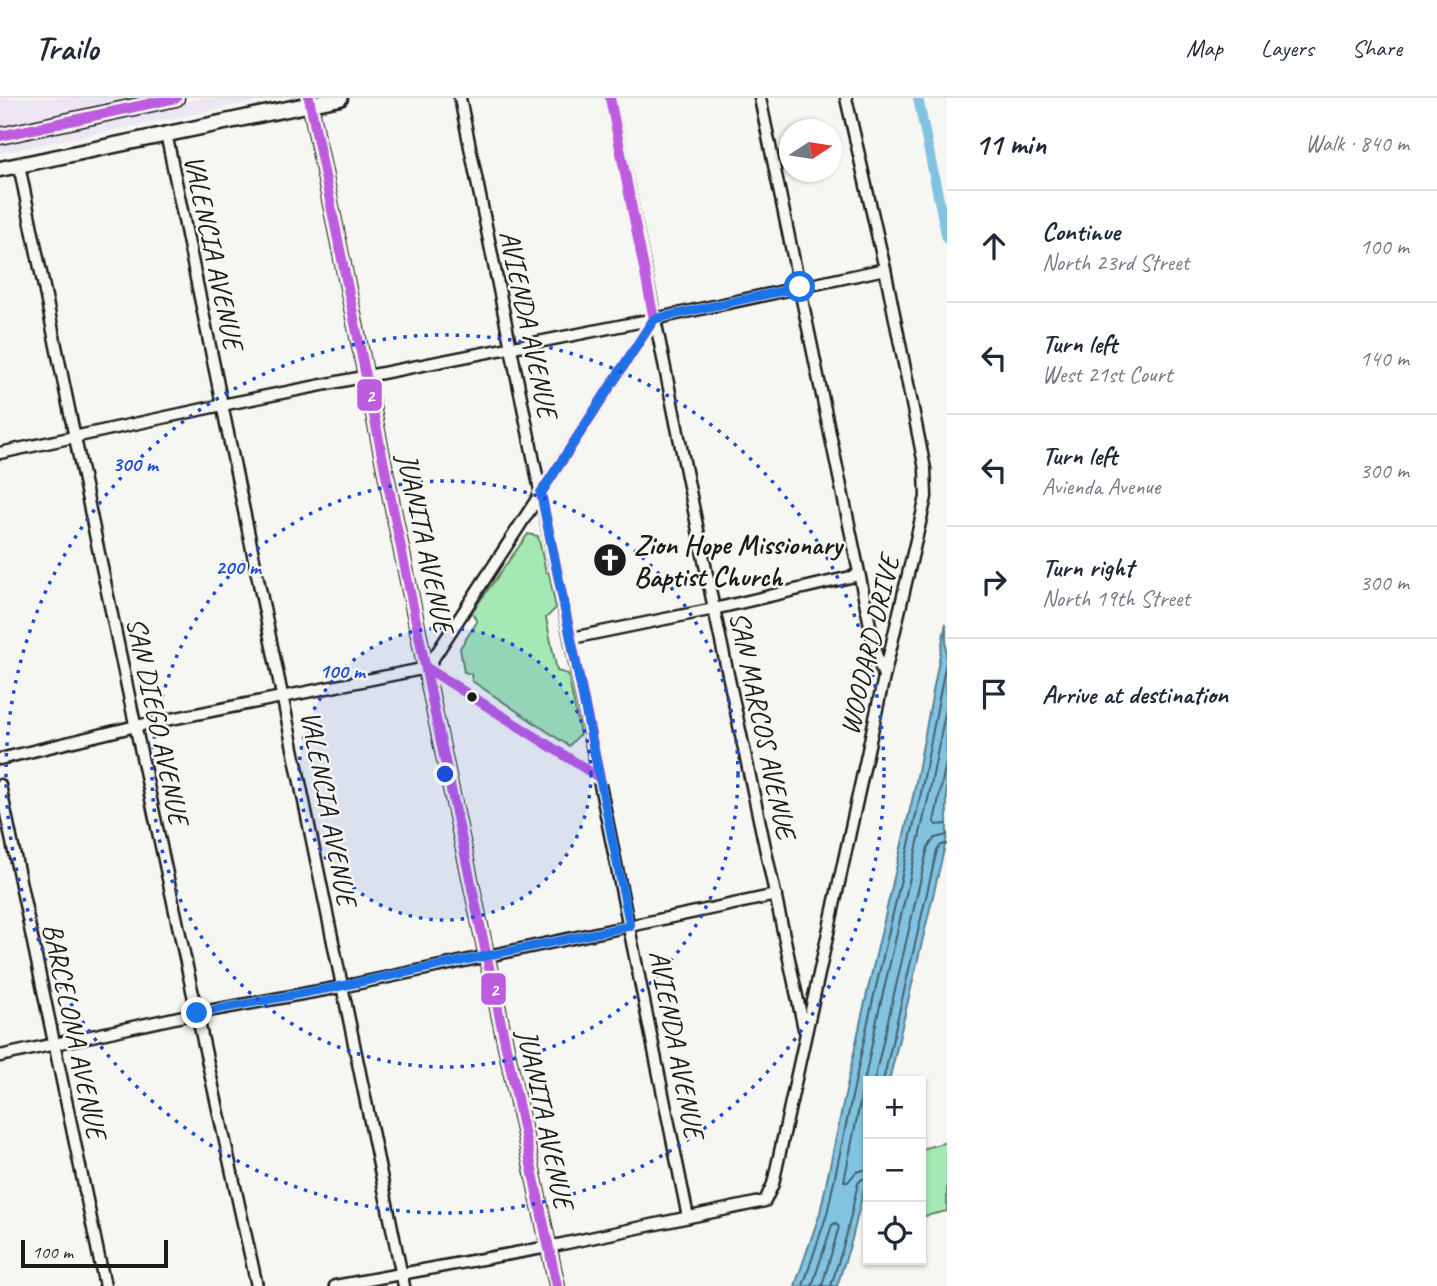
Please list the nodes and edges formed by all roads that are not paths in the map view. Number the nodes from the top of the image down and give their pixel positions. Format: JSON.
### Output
{"nodes":[{"id":1,"x":176,"y":98,"type":"edge"},
{"id":2,"x":340,"y":98,"type":"edge"},
{"id":3,"x":460,"y":98,"type":"edge"},
{"id":4,"x":610,"y":98,"type":"edge"},
{"id":5,"x":760,"y":98,"type":"edge"},
{"id":6,"x":846,"y":98,"type":"edge"},
{"id":7,"x":310,"y":101,"type":"edge"},
{"id":8,"x":166,"y":133,"type":"junction"},
{"id":9,"x":0,"y":136,"type":"edge"},
{"id":10,"x":19,"y":165,"type":"junction"},
{"id":11,"x":0,"y":169,"type":"edge"},
{"id":12,"x":885,"y":269,"type":"junction"},
{"id":13,"x":800,"y":287,"type":"junction"},
{"id":14,"x":654,"y":319,"type":"junction"},
{"id":15,"x":510,"y":346,"type":"junction"},
{"id":16,"x":366,"y":376,"type":"junction"},
{"id":17,"x":222,"y":405,"type":"junction"},
{"id":18,"x":74,"y":437,"type":"junction"},
{"id":19,"x":0,"y":453,"type":"edge"},
{"id":20,"x":541,"y":493,"type":"junction"},
{"id":21,"x":859,"y":575,"type":"junction"},
{"id":22,"x":714,"y":609,"type":"junction"},
{"id":23,"x":572,"y":639,"type":"junction"},
{"id":24,"x":427,"y":668,"type":"junction"},
{"id":25,"x":884,"y":677,"type":"junction"},
{"id":26,"x":284,"y":697,"type":"junction"},
{"id":27,"x":136,"y":726,"type":"junction"},
{"id":28,"x":0,"y":760,"type":"edge"},
{"id":29,"x":600,"y":778,"type":"junction"},
{"id":30,"x":0,"y":785,"type":"edge"},
{"id":31,"x":776,"y":895,"type":"junction"},
{"id":32,"x":630,"y":926,"type":"junction"},
{"id":33,"x":486,"y":955,"type":"junction"},
{"id":34,"x":341,"y":986,"type":"junction"},
{"id":35,"x":197,"y":1013,"type":"junction"},
{"id":36,"x":805,"y":1033,"type":"junction"},
{"id":37,"x":54,"y":1046,"type":"junction"},
{"id":38,"x":0,"y":1056,"type":"edge"},
{"id":39,"x":688,"y":1217,"type":"junction"},
{"id":40,"x":548,"y":1247,"type":"junction"},
{"id":41,"x":401,"y":1273,"type":"junction"},
{"id":42,"x":105,"y":1286,"type":"edge"},
{"id":43,"x":257,"y":1286,"type":"edge"},
{"id":44,"x":335,"y":1286,"type":"edge"},
{"id":45,"x":404,"y":1286,"type":"edge"},
{"id":46,"x":557,"y":1286,"type":"edge"}],
"edges":[{"from":1,"to":9,"type":"main road"},
{"from":2,"to":7,"type":"main road"},
{"from":3,"to":15,"type":"street","name":"AVIENDA AVENUE"},
{"from":4,"to":14,"type":"street","name":"SAN MARCOS AVENUE"},
{"from":5,"to":13,"type":"street"},
{"from":6,"to":12,"type":"street","name":"WOODARD DRIVE"},
{"from":7,"to":8,"type":"main road"},
{"from":7,"to":16,"type":"street","name":"JUANITA AVENUE"},
{"from":8,"to":10,"type":"main road"},
{"from":8,"to":17,"type":"street","name":"VALENCIA AVENUE"},
{"from":10,"to":11,"type":"main road"},
{"from":10,"to":18,"type":"street","name":"SAN DIEGO AVENUE"},
{"from":12,"to":13,"type":"street"},
{"from":12,"to":25,"type":"street","name":"WOODARD DRIVE"},
{"from":13,"to":14,"type":"street"},
{"from":13,"to":21,"type":"street"},
{"from":14,"to":15,"type":"street"},
{"from":14,"to":20,"type":"street"},
{"from":14,"to":22,"type":"street","name":"SAN MARCOS AVENUE"},
{"from":15,"to":16,"type":"street"},
{"from":15,"to":20,"type":"street","name":"AVIENDA AVENUE"},
{"from":16,"to":17,"type":"street"},
{"from":16,"to":24,"type":"street","name":"JUANITA AVENUE"},
{"from":17,"to":18,"type":"street"},
{"from":17,"to":26,"type":"street","name":"VALENCIA AVENUE"},
{"from":18,"to":19,"type":"street"},
{"from":18,"to":27,"type":"street","name":"SAN DIEGO AVENUE"},
{"from":20,"to":23,"type":"street","name":"AVIENDA AVENUE"},
{"from":20,"to":24,"type":"street"},
{"from":21,"to":22,"type":"street"},
{"from":21,"to":25,"type":"street"},
{"from":22,"to":23,"type":"street"},
{"from":22,"to":31,"type":"street","name":"SAN MARCOS AVENUE"},
{"from":23,"to":29,"type":"street","name":"AVIENDA AVENUE"},
{"from":24,"to":26,"type":"street"},
{"from":24,"to":29,"type":"street"},
{"from":24,"to":33,"type":"street","name":"JUANITA AVENUE"},
{"from":25,"to":36,"type":"street","name":"WOODARD DRIVE"},
{"from":26,"to":27,"type":"street"},
{"from":26,"to":34,"type":"street","name":"VALENCIA AVENUE"},
{"from":27,"to":28,"type":"street"},
{"from":27,"to":35,"type":"street","name":"SAN DIEGO AVENUE"},
{"from":29,"to":32,"type":"street","name":"AVIENDA AVENUE"},
{"from":30,"to":37,"type":"street","name":"BARCELONA AVENUE"},
{"from":31,"to":32,"type":"street"},
{"from":31,"to":36,"type":"street","name":"SAN MARCOS AVENUE"},
{"from":32,"to":33,"type":"street"},
{"from":32,"to":39,"type":"street","name":"AVIENDA AVENUE"},
{"from":33,"to":34,"type":"street"},
{"from":33,"to":40,"type":"street","name":"JUANITA AVENUE"},
{"from":34,"to":35,"type":"street"},
{"from":34,"to":41,"type":"street","name":"VALENCIA AVENUE"},
{"from":35,"to":37,"type":"street"},
{"from":35,"to":43,"type":"street","name":"SAN DIEGO AVENUE"},
{"from":36,"to":39,"type":"street","name":"WOODARD DRIVE"},
{"from":37,"to":38,"type":"street"},
{"from":37,"to":42,"type":"street","name":"BARCELONA AVENUE"},
{"from":39,"to":40,"type":"street"},
{"from":40,"to":41,"type":"street"},
{"from":40,"to":46,"type":"street","name":"JUANITA AVENUE"},
{"from":41,"to":44,"type":"street"},
{"from":41,"to":45,"type":"street","name":"VALENCIA AVENUE"}]}
